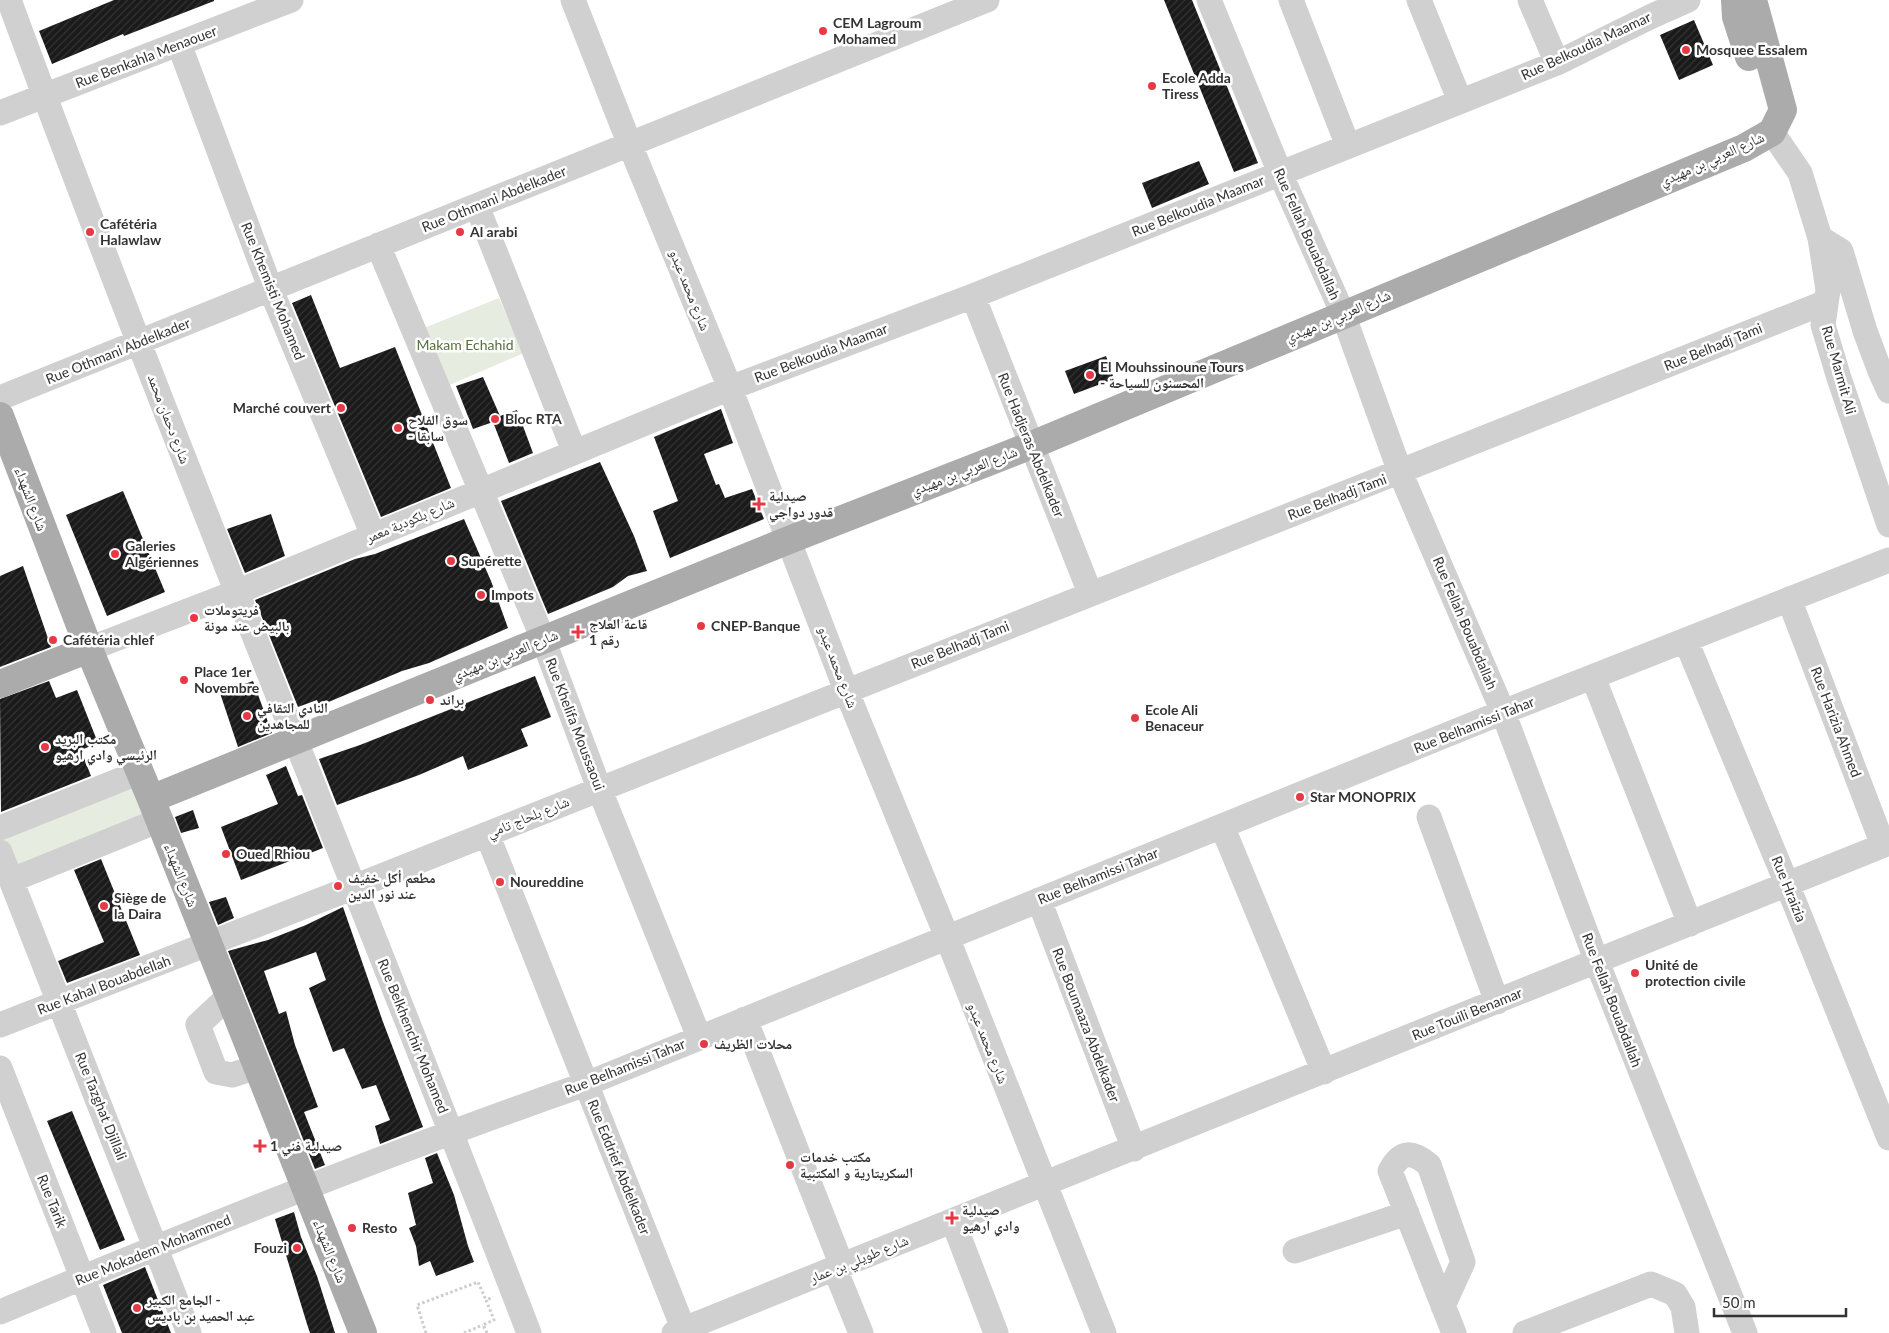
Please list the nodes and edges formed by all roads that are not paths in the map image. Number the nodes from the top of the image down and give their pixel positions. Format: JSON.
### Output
{"nodes":[{"id":1,"x":9,"y":0,"type":"edge"},
{"id":2,"x":292,"y":0,"type":"edge"},
{"id":3,"x":574,"y":0,"type":"edge"},
{"id":4,"x":987,"y":0,"type":"edge"},
{"id":5,"x":1209,"y":0,"type":"edge"},
{"id":6,"x":1291,"y":0,"type":"edge"},
{"id":7,"x":1419,"y":0,"type":"edge"},
{"id":8,"x":1530,"y":0,"type":"edge"},
{"id":9,"x":1688,"y":0,"type":"edge"},
{"id":10,"x":1735,"y":0,"type":"edge"},
{"id":11,"x":1753,"y":0,"type":"edge"},
{"id":12,"x":179,"y":44,"type":"junction"},
{"id":13,"x":1557,"y":63,"type":"junction"},
{"id":14,"x":45,"y":97,"type":"junction"},
{"id":15,"x":1460,"y":101,"type":"junction"},
{"id":16,"x":0,"y":113,"type":"edge"},
{"id":17,"x":1772,"y":132,"type":"junction"},
{"id":18,"x":630,"y":145,"type":"junction"},
{"id":19,"x":1348,"y":146,"type":"junction"},
{"id":20,"x":1280,"y":173,"type":"junction"},
{"id":21,"x":477,"y":206,"type":"junction"},
{"id":22,"x":1820,"y":238,"type":"junction"},
{"id":23,"x":378,"y":245,"type":"junction"},
{"id":24,"x":271,"y":290,"type":"junction"},
{"id":25,"x":973,"y":296,"type":"junction"},
{"id":26,"x":1826,"y":302,"type":"junction"},
{"id":27,"x":1343,"y":314,"type":"junction"},
{"id":28,"x":139,"y":343,"type":"junction"},
{"id":29,"x":730,"y":388,"type":"junction"},
{"id":30,"x":1889,"y":391,"type":"edge"},
{"id":31,"x":0,"y":398,"type":"edge"},
{"id":32,"x":0,"y":416,"type":"edge"},
{"id":33,"x":1032,"y":444,"type":"junction"},
{"id":34,"x":574,"y":451,"type":"junction"},
{"id":35,"x":1400,"y":472,"type":"junction"},
{"id":36,"x":480,"y":490,"type":"junction"},
{"id":37,"x":1889,"y":525,"type":"edge"},
{"id":38,"x":373,"y":535,"type":"junction"},
{"id":39,"x":789,"y":540,"type":"junction"},
{"id":40,"x":1889,"y":560,"type":"edge"},
{"id":41,"x":237,"y":592,"type":"junction"},
{"id":42,"x":1090,"y":593,"type":"junction"},
{"id":43,"x":1789,"y":600,"type":"junction"},
{"id":44,"x":543,"y":639,"type":"junction"},
{"id":45,"x":1686,"y":641,"type":"junction"},
{"id":46,"x":89,"y":649,"type":"junction"},
{"id":47,"x":1593,"y":677,"type":"junction"},
{"id":48,"x":0,"y":684,"type":"edge"},
{"id":49,"x":846,"y":690,"type":"junction"},
{"id":50,"x":1503,"y":712,"type":"junction"},
{"id":51,"x":297,"y":740,"type":"junction"},
{"id":52,"x":140,"y":772,"type":"junction"},
{"id":53,"x":599,"y":788,"type":"junction"},
{"id":54,"x":156,"y":810,"type":"junction"},
{"id":55,"x":1429,"y":817,"type":"dead end"},
{"id":56,"x":1222,"y":826,"type":"junction"},
{"id":57,"x":0,"y":828,"type":"edge"},
{"id":58,"x":487,"y":834,"type":"junction"},
{"id":59,"x":1886,"y":844,"type":"edge"},
{"id":60,"x":0,"y":854,"type":"edge"},
{"id":61,"x":12,"y":880,"type":"junction"},
{"id":62,"x":1787,"y":884,"type":"junction"},
{"id":63,"x":354,"y":887,"type":"junction"},
{"id":64,"x":1039,"y":900,"type":"junction"},
{"id":65,"x":1690,"y":924,"type":"junction"},
{"id":66,"x":947,"y":937,"type":"junction"},
{"id":67,"x":209,"y":944,"type":"junction"},
{"id":68,"x":1597,"y":962,"type":"junction"},
{"id":69,"x":229,"y":996,"type":"junction"},
{"id":70,"x":60,"y":1002,"type":"junction"},
{"id":71,"x":1497,"y":1002,"type":"junction"},
{"id":72,"x":745,"y":1019,"type":"junction"},
{"id":73,"x":0,"y":1025,"type":"edge"},
{"id":74,"x":699,"y":1038,"type":"junction"},
{"id":75,"x":257,"y":1067,"type":"junction"},
{"id":76,"x":0,"y":1068,"type":"edge"},
{"id":77,"x":1324,"y":1072,"type":"junction"},
{"id":78,"x":586,"y":1084,"type":"junction"},
{"id":79,"x":452,"y":1131,"type":"junction"},
{"id":80,"x":1889,"y":1138,"type":"edge"},
{"id":81,"x":1134,"y":1149,"type":"junction"},
{"id":82,"x":1045,"y":1185,"type":"junction"},
{"id":83,"x":305,"y":1188,"type":"junction"},
{"id":84,"x":1407,"y":1213,"type":"junction"},
{"id":85,"x":953,"y":1221,"type":"junction"},
{"id":86,"x":157,"y":1248,"type":"junction"},
{"id":87,"x":1295,"y":1251,"type":"dead end"},
{"id":88,"x":838,"y":1267,"type":"junction"},
{"id":89,"x":82,"y":1278,"type":"junction"},
{"id":90,"x":1443,"y":1306,"type":"junction"},
{"id":91,"x":0,"y":1312,"type":"edge"},
{"id":92,"x":680,"y":1332,"type":"edge"},
{"id":93,"x":104,"y":1333,"type":"edge"},
{"id":94,"x":190,"y":1333,"type":"edge"},
{"id":95,"x":363,"y":1333,"type":"edge"},
{"id":96,"x":529,"y":1333,"type":"edge"},
{"id":97,"x":861,"y":1333,"type":"edge"},
{"id":98,"x":996,"y":1333,"type":"edge"},
{"id":99,"x":1104,"y":1333,"type":"edge"},
{"id":100,"x":1454,"y":1333,"type":"edge"},
{"id":101,"x":1525,"y":1333,"type":"edge"},
{"id":102,"x":1687,"y":1333,"type":"edge"},
{"id":103,"x":1745,"y":1333,"type":"edge"}],
"edges":[{"from":1,"to":14,"type":"street","name":"شارع دحمان محمد"},
{"from":2,"to":12,"type":"street","name":"Rue Benkahla Menaouer"},
{"from":3,"to":18,"type":"street","name":"شارع محمد عبدو"},
{"from":4,"to":18,"type":"street","name":"Rue Othmani Abdelkader"},
{"from":5,"to":20,"type":"street","name":"Rue Fellah Bouabdallah"},
{"from":6,"to":19,"type":"street"},
{"from":7,"to":15,"type":"street"},
{"from":8,"to":13,"type":"street"},
{"from":9,"to":13,"type":"street","name":"Rue Belkoudia Maamar"},
{"from":10,"to":17,"type":"main road"},
{"from":11,"to":17,"type":"main road"},
{"from":12,"to":14,"type":"street","name":"Rue Benkahla Menaouer"},
{"from":12,"to":24,"type":"street","name":"Rue Khemisti Mohamed"},
{"from":13,"to":15,"type":"street","name":"Rue Belkoudia Maamar"},
{"from":14,"to":16,"type":"street","name":"Rue Benkahla Menaouer"},
{"from":14,"to":28,"type":"street","name":"شارع دحمان محمد"},
{"from":15,"to":19,"type":"street","name":"Rue Belkoudia Maamar"},
{"from":17,"to":22,"type":"street","name":"Rue Marmit Ali"},
{"from":17,"to":27,"type":"main road","name":"شارع العربي بن مهيدي"},
{"from":18,"to":21,"type":"street","name":"Rue Othmani Abdelkader"},
{"from":18,"to":29,"type":"street","name":"شارع محمد عبدو"},
{"from":19,"to":20,"type":"street","name":"Rue Belkoudia Maamar"},
{"from":20,"to":25,"type":"street","name":"Rue Belkoudia Maamar"},
{"from":20,"to":27,"type":"street","name":"Rue Fellah Bouabdallah"},
{"from":21,"to":23,"type":"street","name":"Rue Othmani Abdelkader"},
{"from":21,"to":34,"type":"street"},
{"from":22,"to":26,"type":"street","name":"Rue Marmit Ali"},
{"from":22,"to":30,"type":"street"},
{"from":23,"to":24,"type":"street","name":"Rue Othmani Abdelkader"},
{"from":23,"to":36,"type":"street","name":"Rue Khelifa Moussaoui"},
{"from":24,"to":28,"type":"street","name":"Rue Othmani Abdelkader"},
{"from":24,"to":38,"type":"street","name":"Rue Khemisti Mohamed"},
{"from":25,"to":29,"type":"street","name":"Rue Belkoudia Maamar"},
{"from":25,"to":33,"type":"street","name":"Rue Hadjeras Abdelkader"},
{"from":26,"to":35,"type":"street","name":"Rue Belhadj Tami"},
{"from":26,"to":37,"type":"street","name":"Rue Marmit Ali"},
{"from":27,"to":33,"type":"main road","name":"شارع العربي بن مهيدي"},
{"from":27,"to":35,"type":"street","name":"Rue Fellah Bouabdallah"},
{"from":28,"to":31,"type":"street","name":"Rue Othmani Abdelkader"},
{"from":28,"to":41,"type":"street","name":"شارع دحمان محمد"},
{"from":29,"to":34,"type":"street","name":"شارع بلكودية معمر"},
{"from":29,"to":39,"type":"street","name":"شارع محمد عبدو"},
{"from":32,"to":46,"type":"main road","name":"شارع الشهداء"},
{"from":33,"to":39,"type":"main road","name":"شارع العربي بن مهيدي"},
{"from":33,"to":42,"type":"street","name":"Rue Hadjeras Abdelkader"},
{"from":34,"to":36,"type":"street","name":"شارع بلكودية معمر"},
{"from":35,"to":42,"type":"street","name":"Rue Belhadj Tami"},
{"from":35,"to":50,"type":"street","name":"Rue Fellah Bouabdallah"},
{"from":36,"to":38,"type":"street","name":"شارع بلكودية معمر"},
{"from":36,"to":44,"type":"street","name":"Rue Khelifa Moussaoui"},
{"from":38,"to":41,"type":"street","name":"شارع بلكودية معمر"},
{"from":39,"to":44,"type":"main road","name":"شارع العربي بن مهيدي"},
{"from":39,"to":49,"type":"street","name":"شارع محمد عبدو"},
{"from":40,"to":43,"type":"street","name":"Rue Belhamissi Tahar"},
{"from":41,"to":46,"type":"street","name":"شارع بلكودية معمر"},
{"from":41,"to":51,"type":"street","name":"شارع دحمان محمد"},
{"from":42,"to":49,"type":"street","name":"Rue Belhadj Tami"},
{"from":43,"to":45,"type":"street","name":"Rue Belhamissi Tahar"},
{"from":43,"to":59,"type":"street","name":"Rue Harizia Ahmed"},
{"from":44,"to":51,"type":"main road","name":"شارع العربي بن مهيدي"},
{"from":44,"to":53,"type":"street","name":"Rue Khelifa Moussaoui"},
{"from":45,"to":47,"type":"street","name":"Rue Belhamissi Tahar"},
{"from":45,"to":62,"type":"street","name":"Rue Hraizia"},
{"from":46,"to":48,"type":"main road"},
{"from":46,"to":52,"type":"main road","name":"شارع الشهداء"},
{"from":47,"to":50,"type":"street","name":"Rue Belhamissi Tahar"},
{"from":47,"to":65,"type":"street"},
{"from":49,"to":53,"type":"street","name":"شارع بلحاج تامي"},
{"from":49,"to":66,"type":"street","name":"شارع محمد عبدو"},
{"from":50,"to":56,"type":"street","name":"Rue Belhamissi Tahar"},
{"from":50,"to":68,"type":"street","name":"Rue Fellah Bouabdallah"},
{"from":51,"to":54,"type":"main road","name":"شارع العربي بن مهيدي"},
{"from":51,"to":63,"type":"street","name":"Rue Belkhenchir Mohamed"},
{"from":52,"to":54,"type":"main road","name":"شارع الشهداء"},
{"from":52,"to":57,"type":"street"},
{"from":53,"to":58,"type":"street","name":"شارع بلحاج تامي"},
{"from":53,"to":74,"type":"street","name":"Rue Khelifa Moussaoui"},
{"from":54,"to":61,"type":"street"},
{"from":54,"to":67,"type":"main road","name":"شارع الشهداء"},
{"from":55,"to":71,"type":"street"},
{"from":56,"to":64,"type":"street","name":"Rue Belhamissi Tahar"},
{"from":56,"to":77,"type":"street"},
{"from":58,"to":63,"type":"street","name":"شارع بلحاج تامي"},
{"from":58,"to":78,"type":"street","name":"Rue Eddrief Abdelkader"},
{"from":59,"to":62,"type":"street","name":"Rue Touili Benamar"},
{"from":60,"to":61,"type":"street","name":"Rue Tazghat Djillali"},
{"from":61,"to":70,"type":"street","name":"Rue Tazghat Djillali"},
{"from":62,"to":65,"type":"street","name":"Rue Touili Benamar"},
{"from":62,"to":80,"type":"street","name":"Rue Hraizia"},
{"from":63,"to":67,"type":"street","name":"شارع بلحاج تامي"},
{"from":63,"to":79,"type":"street","name":"Rue Belkhenchir Mohamed"},
{"from":64,"to":66,"type":"street","name":"Rue Belhamissi Tahar"},
{"from":64,"to":81,"type":"street","name":"Rue Boumaaza Abdelkader"},
{"from":65,"to":68,"type":"street","name":"Rue Touili Benamar"},
{"from":66,"to":72,"type":"street","name":"Rue Belhamissi Tahar"},
{"from":66,"to":82,"type":"street","name":"شارع محمد عبدو"},
{"from":67,"to":69,"type":"main road","name":"شارع الشهداء"},
{"from":67,"to":70,"type":"street","name":"Rue Kahal Bouabdellah"},
{"from":68,"to":71,"type":"street","name":"Rue Touili Benamar"},
{"from":68,"to":103,"type":"street","name":"Rue Fellah Bouabdallah"},
{"from":69,"to":75,"type":"main road","name":"شارع الشهداء"},
{"from":69,"to":75,"type":"street"},
{"from":70,"to":73,"type":"street","name":"Rue Kahal Bouabdellah"},
{"from":70,"to":86,"type":"street","name":"Rue Tazghat Djillali"},
{"from":71,"to":77,"type":"street","name":"Rue Touili Benamar"},
{"from":72,"to":74,"type":"street","name":"Rue Belhamissi Tahar"},
{"from":72,"to":88,"type":"street"},
{"from":74,"to":78,"type":"street","name":"Rue Belhamissi Tahar"},
{"from":75,"to":83,"type":"main road","name":"شارع الشهداء"},
{"from":76,"to":89,"type":"street","name":"Rue Tarik"},
{"from":77,"to":81,"type":"street","name":"Rue Touili Benamar"},
{"from":78,"to":79,"type":"street","name":"Rue Belhamissi Tahar"},
{"from":78,"to":92,"type":"street","name":"Rue Eddrief Abdelkader"},
{"from":79,"to":83,"type":"street","name":"Rue Belhamissi Tahar"},
{"from":79,"to":96,"type":"street","name":"Rue Belkhenchir Mohamed"},
{"from":81,"to":82,"type":"street","name":"Rue Touili Benamar"},
{"from":82,"to":85,"type":"street","name":"شارع طويلي بن عمار"},
{"from":82,"to":99,"type":"street","name":"شارع محمد عبدو"},
{"from":83,"to":86,"type":"street","name":"Rue Mokadem Mohammed"},
{"from":83,"to":95,"type":"main road","name":"شارع الشهداء"},
{"from":84,"to":87,"type":"street"},
{"from":84,"to":90,"type":"street"},
{"from":84,"to":90,"type":"street"},
{"from":85,"to":88,"type":"street","name":"شارع طويلي بن عمار"},
{"from":85,"to":98,"type":"street"},
{"from":86,"to":89,"type":"street","name":"Rue Mokadem Mohammed"},
{"from":86,"to":94,"type":"street","name":"Rue Tazghat Djillali"},
{"from":88,"to":92,"type":"street","name":"شارع طويلي بن عمار"},
{"from":88,"to":97,"type":"street"},
{"from":89,"to":91,"type":"street","name":"Rue Mokadem Mohammed"},
{"from":89,"to":93,"type":"street","name":"Rue Tarik"},
{"from":90,"to":100,"type":"street"},
{"from":101,"to":102,"type":"street"}]}
